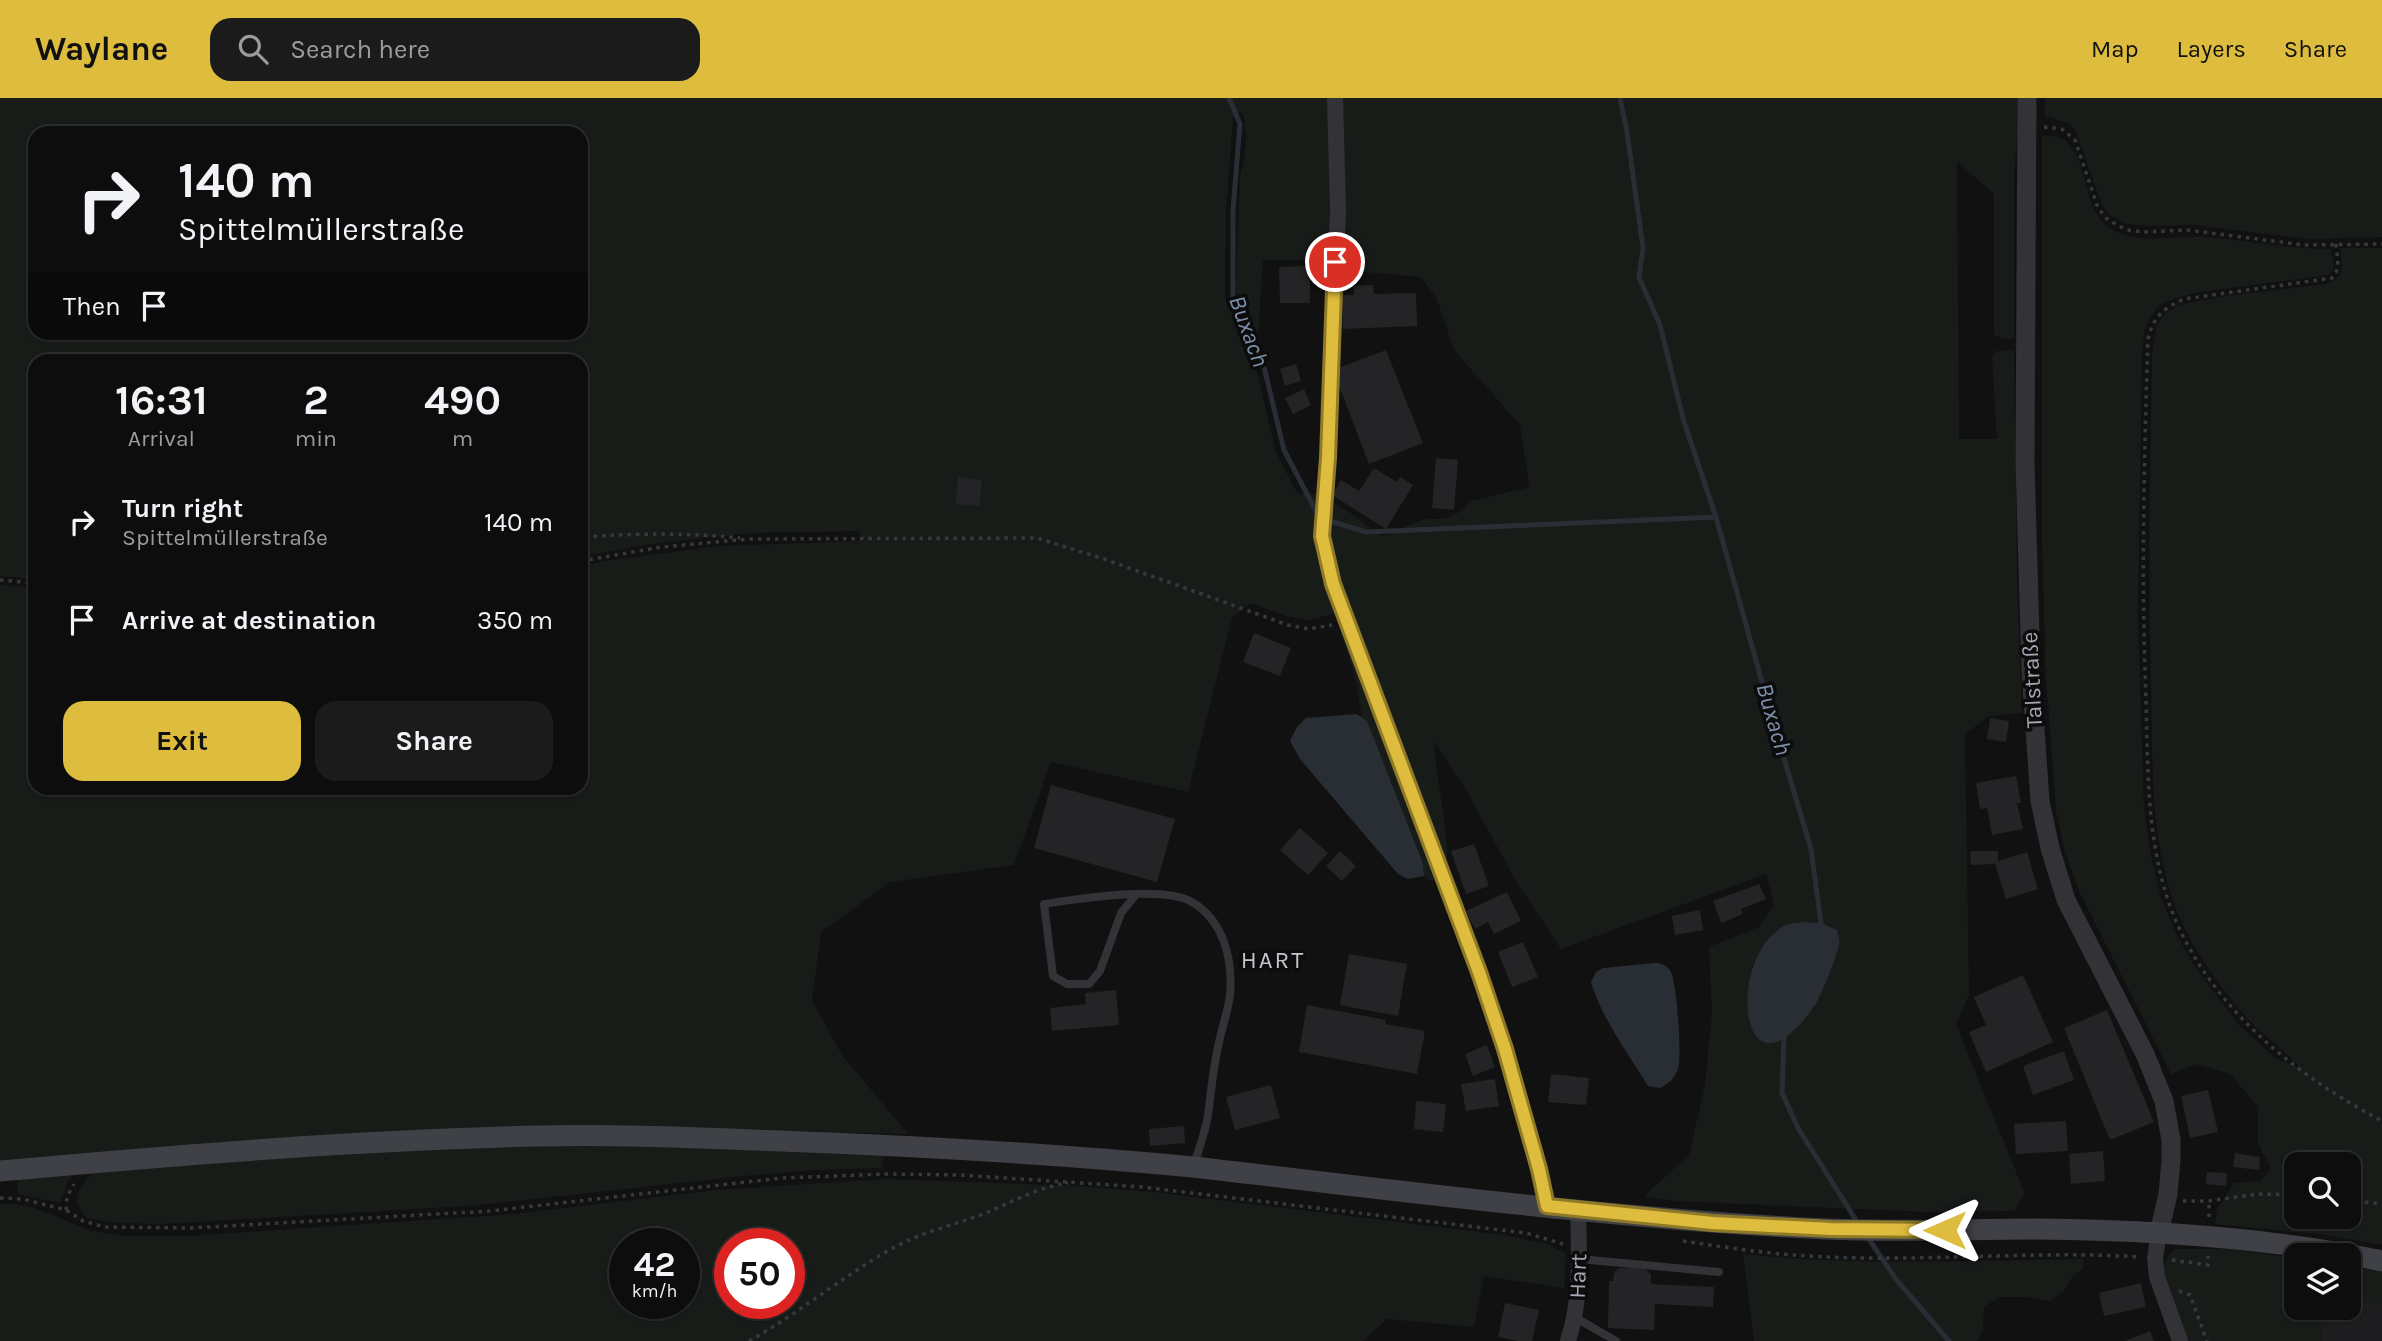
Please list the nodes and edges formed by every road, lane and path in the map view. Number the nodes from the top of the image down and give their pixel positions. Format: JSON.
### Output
{"nodes":[{"id":1,"x":1335,"y":98,"type":"edge"},
{"id":2,"x":2027,"y":98,"type":"edge"},
{"id":3,"x":2028,"y":127,"type":"junction"},
{"id":4,"x":2336,"y":244,"type":"junction"},
{"id":5,"x":2382,"y":244,"type":"edge"},
{"id":6,"x":588,"y":537,"type":"edge"},
{"id":7,"x":749,"y":539,"type":"junction"},
{"id":8,"x":588,"y":560,"type":"edge"},
{"id":9,"x":0,"y":580,"type":"edge"},
{"id":10,"x":28,"y":582,"type":"edge"},
{"id":11,"x":1348,"y":619,"type":"junction"},
{"id":12,"x":1135,"y":896,"type":"junction"},
{"id":13,"x":2382,"y":1121,"type":"edge"},
{"id":14,"x":1193,"y":1167,"type":"junction"},
{"id":15,"x":0,"y":1171,"type":"edge"},
{"id":16,"x":1076,"y":1182,"type":"junction"},
{"id":17,"x":2284,"y":1195,"type":"edge"},
{"id":18,"x":0,"y":1198,"type":"edge"},
{"id":19,"x":2167,"y":1200,"type":"junction"},
{"id":20,"x":2209,"y":1201,"type":"junction"},
{"id":21,"x":2361,"y":1202,"type":"edge"},
{"id":22,"x":2382,"y":1204,"type":"edge"},
{"id":23,"x":1547,"y":1206,"type":"junction"},
{"id":24,"x":1578,"y":1209,"type":"junction"},
{"id":25,"x":2159,"y":1233,"type":"junction"},
{"id":26,"x":2208,"y":1237,"type":"junction"},
{"id":27,"x":1677,"y":1241,"type":"dead end"},
{"id":28,"x":1579,"y":1252,"type":"junction"},
{"id":29,"x":2155,"y":1258,"type":"junction"},
{"id":30,"x":2382,"y":1261,"type":"edge"},
{"id":31,"x":1719,"y":1272,"type":"dead end"},
{"id":32,"x":2159,"y":1284,"type":"junction"},
{"id":33,"x":1576,"y":1318,"type":"junction"},
{"id":34,"x":749,"y":1341,"type":"edge"},
{"id":35,"x":1568,"y":1341,"type":"edge"},
{"id":36,"x":1616,"y":1341,"type":"edge"},
{"id":37,"x":2180,"y":1341,"type":"edge"},
{"id":38,"x":2207,"y":1341,"type":"edge"}],
"edges":[{"from":1,"to":11,"type":"street"},
{"from":2,"to":3,"type":"street","name":"Talstraße"},
{"from":3,"to":4,"type":"path"},
{"from":3,"to":19,"type":"street","name":"Talstraße"},
{"from":4,"to":5,"type":"path"},
{"from":4,"to":13,"type":"path"},
{"from":6,"to":7,"type":"path"},
{"from":7,"to":8,"type":"path"},
{"from":7,"to":11,"type":"path"},
{"from":9,"to":10,"type":"path"},
{"from":11,"to":23,"type":"street"},
{"from":12,"to":12,"type":"lane"},
{"from":12,"to":14,"type":"lane"},
{"from":14,"to":15,"type":"main road"},
{"from":14,"to":23,"type":"main road"},
{"from":16,"to":18,"type":"path"},
{"from":16,"to":28,"type":"path"},
{"from":16,"to":34,"type":"path"},
{"from":17,"to":20,"type":"path"},
{"from":19,"to":20,"type":"path"},
{"from":19,"to":25,"type":"street","name":"Talstraße"},
{"from":20,"to":26,"type":"path"},
{"from":21,"to":22,"type":"path"},
{"from":23,"to":24,"type":"main road"},
{"from":24,"to":25,"type":"main road"},
{"from":24,"to":28,"type":"street","name":"Hart"},
{"from":25,"to":26,"type":"main road"},
{"from":25,"to":29,"type":"street"},
{"from":26,"to":29,"type":"path"},
{"from":26,"to":30,"type":"main road"},
{"from":27,"to":29,"type":"path"},
{"from":28,"to":31,"type":"lane"},
{"from":28,"to":33,"type":"street","name":"Hart"},
{"from":29,"to":32,"type":"street"},
{"from":32,"to":37,"type":"street"},
{"from":32,"to":38,"type":"path"},
{"from":33,"to":35,"type":"street","name":"Hart"},
{"from":33,"to":36,"type":"lane"}]}
